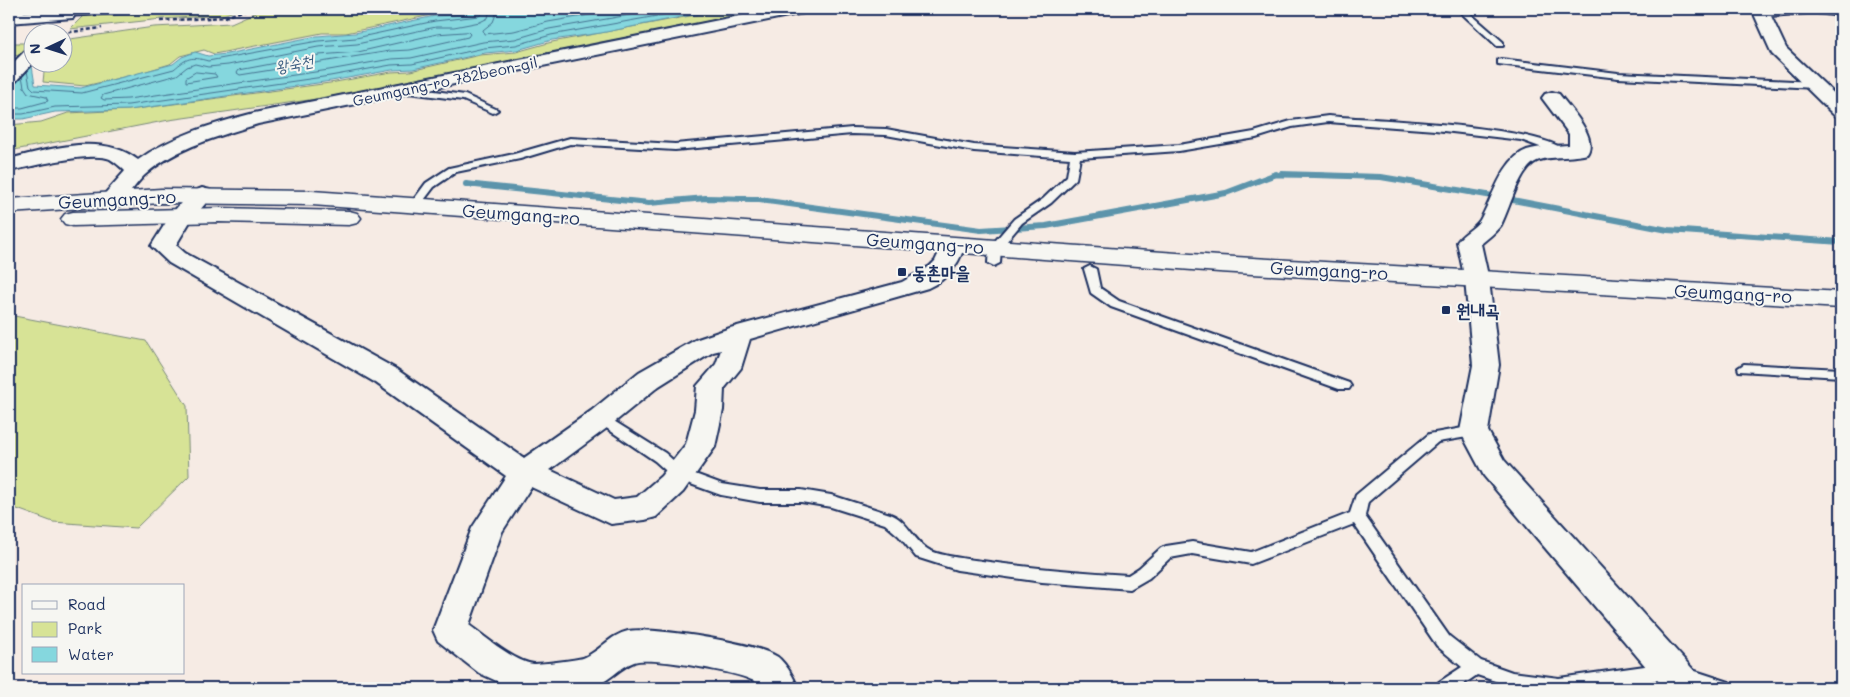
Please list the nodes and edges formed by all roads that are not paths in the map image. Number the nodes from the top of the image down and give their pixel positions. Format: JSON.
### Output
{"nodes":[{"id":1,"x":17,"y":9,"type":"edge"},
{"id":2,"x":153,"y":9,"type":"edge"},
{"id":3,"x":798,"y":9,"type":"edge"},
{"id":4,"x":1461,"y":9,"type":"edge"},
{"id":5,"x":1801,"y":9,"type":"edge"},
{"id":6,"x":1841,"y":14,"type":"edge"},
{"id":7,"x":9,"y":18,"type":"edge"},
{"id":8,"x":64,"y":20,"type":"edge"},
{"id":9,"x":1500,"y":44,"type":"dead end"},
{"id":10,"x":1501,"y":62,"type":"dead end"},
{"id":11,"x":22,"y":64,"type":"edge"},
{"id":12,"x":9,"y":77,"type":"edge"},
{"id":13,"x":1815,"y":85,"type":"junction"},
{"id":14,"x":404,"y":90,"type":"junction"},
{"id":15,"x":1552,"y":98,"type":"dead end"},
{"id":16,"x":493,"y":110,"type":"dead end"},
{"id":17,"x":1841,"y":111,"type":"edge"},
{"id":18,"x":1562,"y":152,"type":"junction"},
{"id":19,"x":1075,"y":155,"type":"junction"},
{"id":20,"x":11,"y":163,"type":"edge"},
{"id":21,"x":138,"y":170,"type":"junction"},
{"id":22,"x":202,"y":195,"type":"junction"},
{"id":23,"x":112,"y":198,"type":"junction"},
{"id":24,"x":9,"y":206,"type":"edge"},
{"id":25,"x":414,"y":206,"type":"junction"},
{"id":26,"x":182,"y":216,"type":"junction"},
{"id":27,"x":9,"y":224,"type":"edge"},
{"id":28,"x":998,"y":249,"type":"junction"},
{"id":29,"x":950,"y":253,"type":"junction"},
{"id":30,"x":1090,"y":269,"type":"junction"},
{"id":31,"x":1477,"y":288,"type":"junction"},
{"id":32,"x":1841,"y":300,"type":"edge"},
{"id":33,"x":1841,"y":318,"type":"edge"},
{"id":34,"x":739,"y":334,"type":"junction"},
{"id":35,"x":1744,"y":368,"type":"dead end"},
{"id":36,"x":1841,"y":373,"type":"edge"},
{"id":37,"x":1344,"y":386,"type":"dead end"},
{"id":38,"x":601,"y":418,"type":"junction"},
{"id":39,"x":1474,"y":431,"type":"junction"},
{"id":40,"x":524,"y":472,"type":"junction"},
{"id":41,"x":679,"y":474,"type":"junction"},
{"id":42,"x":1357,"y":517,"type":"junction"},
{"id":43,"x":1475,"y":667,"type":"junction"},
{"id":44,"x":1678,"y":679,"type":"edge"},
{"id":45,"x":780,"y":688,"type":"edge"},
{"id":46,"x":1445,"y":688,"type":"edge"},
{"id":47,"x":1723,"y":688,"type":"edge"}],
"edges":[{"from":1,"to":7,"type":"street"},
{"from":2,"to":8,"type":"lane"},
{"from":3,"to":14,"type":"street","name":"Geumgang-ro 782beon-gil"},
{"from":4,"to":9,"type":"lane"},
{"from":5,"to":6,"type":"lane"},
{"from":5,"to":13,"type":"street"},
{"from":7,"to":8,"type":"street"},
{"from":10,"to":13,"type":"lane"},
{"from":11,"to":12,"type":"street"},
{"from":13,"to":17,"type":"street"},
{"from":14,"to":16,"type":"lane"},
{"from":14,"to":21,"type":"street","name":"Geumgang-ro 782beon-gil"},
{"from":15,"to":18,"type":"street"},
{"from":18,"to":19,"type":"lane"},
{"from":18,"to":31,"type":"street"},
{"from":19,"to":25,"type":"lane"},
{"from":19,"to":28,"type":"lane"},
{"from":20,"to":21,"type":"street"},
{"from":21,"to":23,"type":"street","name":"Geumgang-ro 782beon-gil"},
{"from":22,"to":23,"type":"street","name":"Geumgang-ro"},
{"from":22,"to":25,"type":"street","name":"Geumgang-ro"},
{"from":22,"to":26,"type":"street"},
{"from":23,"to":24,"type":"street","name":"Geumgang-ro"},
{"from":25,"to":29,"type":"street","name":"Geumgang-ro"},
{"from":26,"to":27,"type":"street","name":"Geumgang-ro"},
{"from":26,"to":29,"type":"street","name":"Geumgang-ro"},
{"from":26,"to":40,"type":"street"},
{"from":28,"to":29,"type":"street","name":"Geumgang-ro"},
{"from":28,"to":30,"type":"street","name":"Geumgang-ro"},
{"from":28,"to":31,"type":"street","name":"Geumgang-ro"},
{"from":29,"to":34,"type":"street"},
{"from":30,"to":31,"type":"street","name":"Geumgang-ro"},
{"from":30,"to":37,"type":"lane"},
{"from":31,"to":32,"type":"street","name":"Geumgang-ro"},
{"from":31,"to":33,"type":"street","name":"Geumgang-ro"},
{"from":31,"to":39,"type":"street"},
{"from":34,"to":38,"type":"street"},
{"from":34,"to":41,"type":"street"},
{"from":35,"to":36,"type":"lane"},
{"from":38,"to":40,"type":"street"},
{"from":38,"to":41,"type":"lane"},
{"from":39,"to":42,"type":"lane"},
{"from":39,"to":44,"type":"street"},
{"from":40,"to":41,"type":"street"},
{"from":40,"to":45,"type":"street"},
{"from":41,"to":42,"type":"lane"},
{"from":42,"to":43,"type":"lane"},
{"from":43,"to":44,"type":"lane"},
{"from":43,"to":46,"type":"lane"},
{"from":44,"to":47,"type":"lane"}]}
